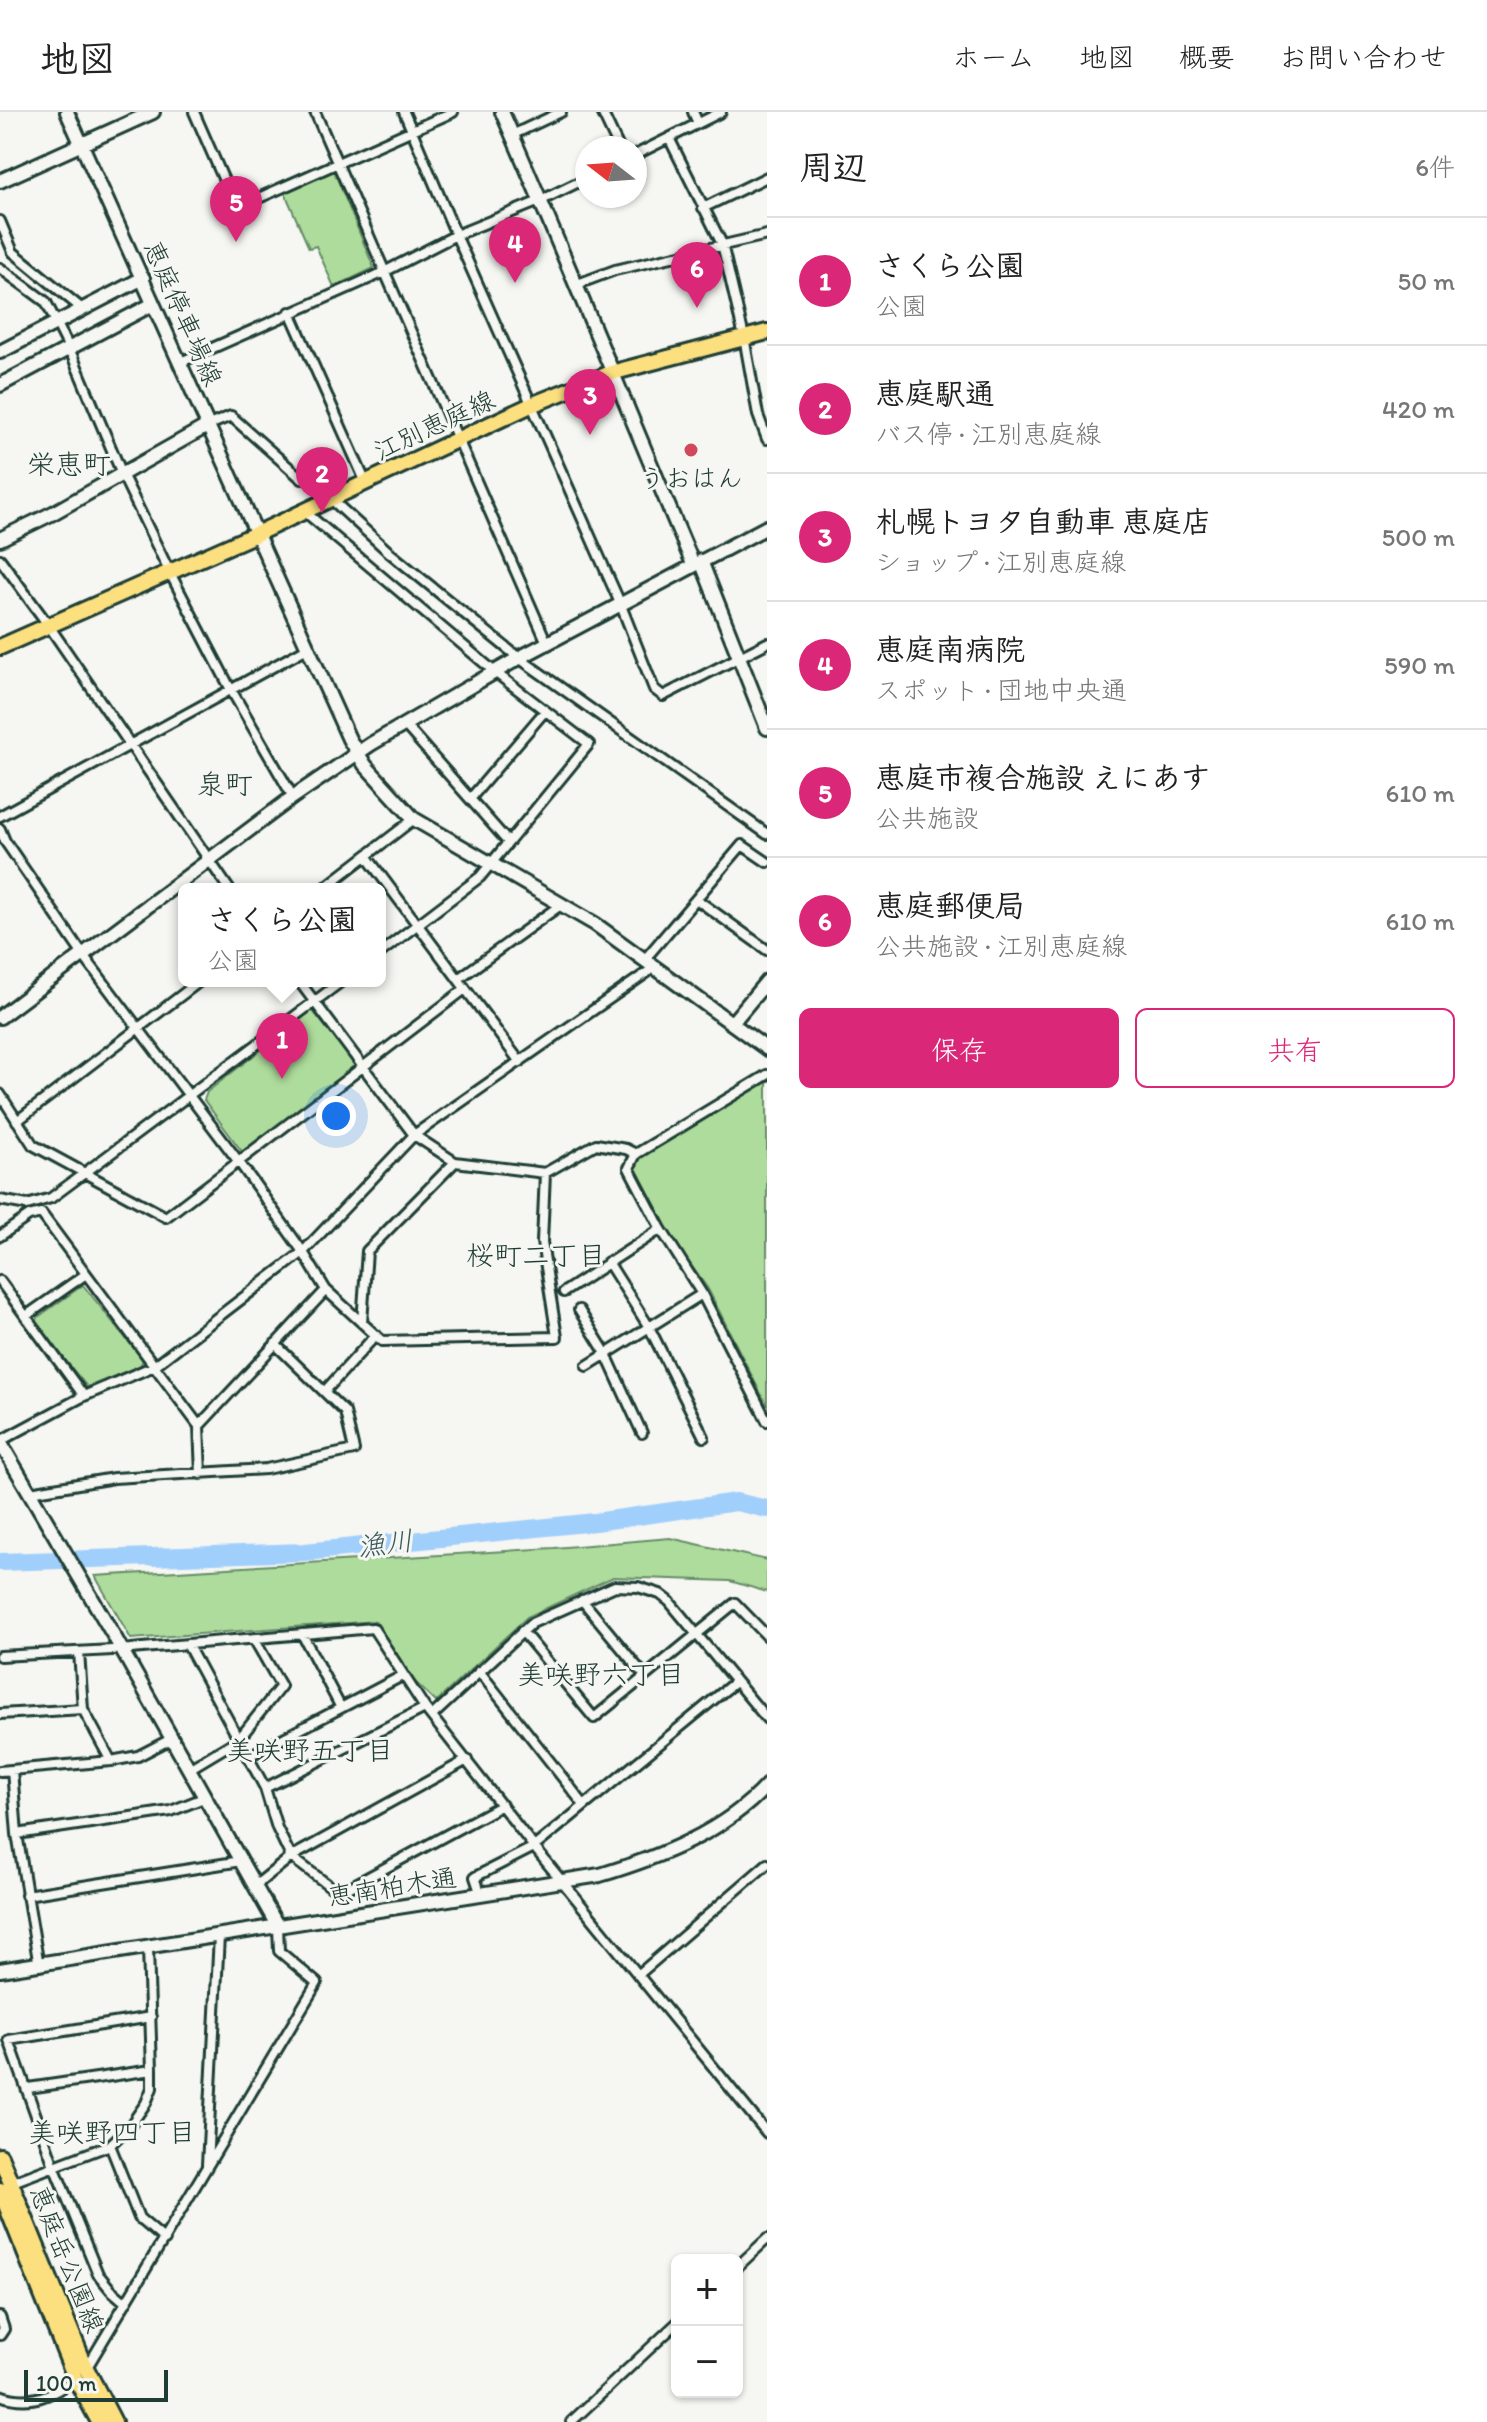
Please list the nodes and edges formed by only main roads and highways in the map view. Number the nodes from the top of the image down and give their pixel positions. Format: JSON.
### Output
{"nodes":[{"id":1,"x":767,"y":332,"type":"edge"},
{"id":2,"x":0,"y":647,"type":"edge"},
{"id":3,"x":0,"y":2156,"type":"edge"},
{"id":4,"x":3,"y":2186,"type":"edge"},
{"id":5,"x":80,"y":2373,"type":"junction"},
{"id":6,"x":99,"y":2422,"type":"edge"},
{"id":7,"x":114,"y":2422,"type":"edge"}],
"edges":[{"from":1,"to":2,"type":"main road","name":"江別恵庭線"},
{"from":3,"to":4,"type":"main road","name":"恵庭岳公園線"},
{"from":4,"to":5,"type":"main road","name":"恵庭岳公園線"},
{"from":5,"to":6,"type":"main road","name":"恵庭岳公園線"},
{"from":5,"to":7,"type":"main road","name":"恵庭岳公園線"}]}
